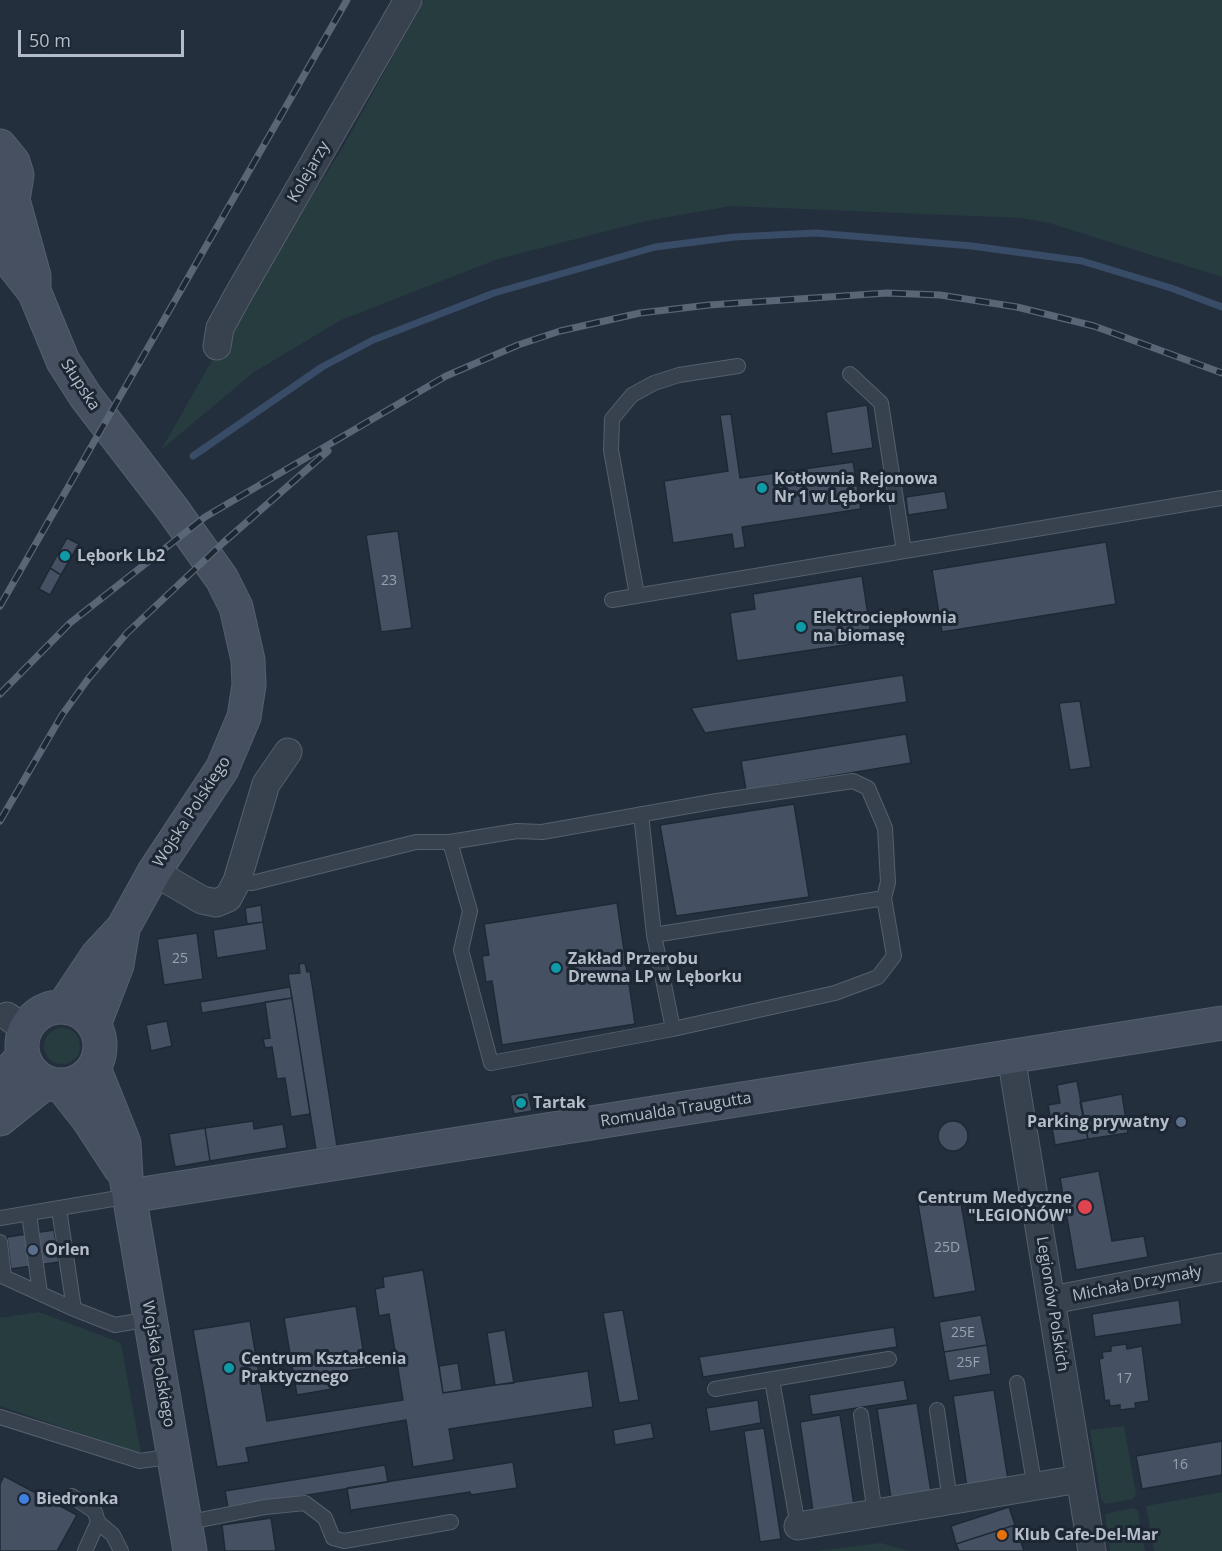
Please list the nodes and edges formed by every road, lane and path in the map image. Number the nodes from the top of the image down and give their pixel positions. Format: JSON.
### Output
{"nodes":[{"id":1,"x":408,"y":0,"type":"edge"},
{"id":2,"x":0,"y":146,"type":"edge"},
{"id":3,"x":7,"y":208,"type":"edge"},
{"id":4,"x":0,"y":248,"type":"edge"},
{"id":5,"x":34,"y":291,"type":"junction"},
{"id":6,"x":217,"y":346,"type":"dead end"},
{"id":7,"x":738,"y":366,"type":"dead end"},
{"id":8,"x":850,"y":374,"type":"dead end"},
{"id":9,"x":142,"y":470,"type":"joint"},
{"id":10,"x":1222,"y":498,"type":"edge"},
{"id":11,"x":904,"y":551,"type":"junction"},
{"id":12,"x":637,"y":595,"type":"junction"},
{"id":13,"x":612,"y":600,"type":"dead end"},
{"id":14,"x":288,"y":752,"type":"dead end"},
{"id":15,"x":641,"y":814,"type":"junction"},
{"id":16,"x":450,"y":842,"type":"junction"},
{"id":17,"x":153,"y":872,"type":"junction"},
{"id":18,"x":237,"y":880,"type":"junction"},
{"id":19,"x":884,"y":898,"type":"junction"},
{"id":20,"x":123,"y":928,"type":"junction"},
{"id":21,"x":654,"y":935,"type":"junction"},
{"id":22,"x":63,"y":1007,"type":"junction"},
{"id":23,"x":1222,"y":1023,"type":"edge"},
{"id":24,"x":94,"y":1025,"type":"junction"},
{"id":25,"x":673,"y":1029,"type":"junction"},
{"id":26,"x":18,"y":1034,"type":"junction"},
{"id":27,"x":1011,"y":1056,"type":"junction"},
{"id":28,"x":94,"y":1068,"type":"junction"},
{"id":29,"x":0,"y":1082,"type":"edge"},
{"id":30,"x":54,"y":1084,"type":"junction"},
{"id":31,"x":0,"y":1119,"type":"edge"},
{"id":32,"x":128,"y":1187,"type":"junction"},
{"id":33,"x":59,"y":1209,"type":"junction"},
{"id":34,"x":29,"y":1214,"type":"junction"},
{"id":35,"x":0,"y":1218,"type":"edge"},
{"id":36,"x":0,"y":1242,"type":"edge"},
{"id":37,"x":1222,"y":1267,"type":"edge"},
{"id":38,"x":39,"y":1293,"type":"junction"},
{"id":39,"x":1052,"y":1300,"type":"junction"},
{"id":40,"x":74,"y":1309,"type":"junction"},
{"id":41,"x":151,"y":1319,"type":"junction"},
{"id":42,"x":889,"y":1359,"type":"dead end"},
{"id":43,"x":772,"y":1380,"type":"junction"},
{"id":44,"x":1017,"y":1383,"type":"dead end"},
{"id":45,"x":715,"y":1389,"type":"dead end"},
{"id":46,"x":938,"y":1410,"type":"dead end"},
{"id":47,"x":861,"y":1415,"type":"dead end"},
{"id":48,"x":0,"y":1417,"type":"edge"},
{"id":49,"x":174,"y":1456,"type":"junction"},
{"id":50,"x":1079,"y":1479,"type":"junction"},
{"id":51,"x":1035,"y":1488,"type":"junction"},
{"id":52,"x":72,"y":1496,"type":"dead end"},
{"id":53,"x":950,"y":1501,"type":"junction"},
{"id":54,"x":875,"y":1514,"type":"junction"},
{"id":55,"x":99,"y":1522,"type":"junction"},
{"id":56,"x":451,"y":1522,"type":"dead end"},
{"id":57,"x":798,"y":1526,"type":"joint"},
{"id":58,"x":187,"y":1537,"type":"edge"},
{"id":59,"x":85,"y":1551,"type":"edge"},
{"id":60,"x":121,"y":1551,"type":"edge"},
{"id":61,"x":1092,"y":1551,"type":"edge"}],
"edges":[{"from":1,"to":6,"type":"street","name":"Kolejarzy"},
{"from":2,"to":3,"type":"street"},
{"from":3,"to":5,"type":"street","name":"Słupska"},
{"from":4,"to":5,"type":"street","name":"Słupska"},
{"from":5,"to":9,"type":"street","name":"Słupska"},
{"from":7,"to":12,"type":"lane"},
{"from":8,"to":11,"type":"lane"},
{"from":9,"to":17,"type":"street","name":"Wojska Polskiego"},
{"from":10,"to":11,"type":"lane"},
{"from":11,"to":12,"type":"lane"},
{"from":12,"to":13,"type":"lane"},
{"from":14,"to":18,"type":"street"},
{"from":15,"to":16,"type":"lane"},
{"from":15,"to":19,"type":"lane"},
{"from":15,"to":21,"type":"lane"},
{"from":16,"to":18,"type":"lane"},
{"from":16,"to":25,"type":"lane"},
{"from":17,"to":18,"type":"street"},
{"from":17,"to":20,"type":"street","name":"Wojska Polskiego"},
{"from":19,"to":21,"type":"lane"},
{"from":19,"to":25,"type":"lane"},
{"from":20,"to":22,"type":"street","name":"Wojska Polskiego"},
{"from":20,"to":24,"type":"street","name":"Wojska Polskiego"},
{"from":21,"to":25,"type":"lane"},
{"from":22,"to":24,"type":"street"},
{"from":22,"to":26,"type":"street"},
{"from":23,"to":27,"type":"street","name":"Romualda Traugutta"},
{"from":24,"to":28,"type":"street"},
{"from":26,"to":29,"type":"street"},
{"from":26,"to":30,"type":"street"},
{"from":27,"to":32,"type":"street","name":"Romualda Traugutta"},
{"from":27,"to":39,"type":"street","name":"Legionów Polskich"},
{"from":28,"to":30,"type":"street"},
{"from":28,"to":32,"type":"street","name":"Wojska Polskiego"},
{"from":30,"to":31,"type":"street"},
{"from":30,"to":32,"type":"street","name":"Wojska Polskiego"},
{"from":32,"to":33,"type":"lane"},
{"from":32,"to":41,"type":"street","name":"Wojska Polskiego"},
{"from":33,"to":34,"type":"lane"},
{"from":33,"to":40,"type":"lane"},
{"from":34,"to":35,"type":"lane"},
{"from":34,"to":38,"type":"lane"},
{"from":36,"to":38,"type":"lane"},
{"from":37,"to":39,"type":"street","name":"Michała Drzymały"},
{"from":38,"to":40,"type":"lane"},
{"from":39,"to":50,"type":"street","name":"Legionów Polskich"},
{"from":40,"to":41,"type":"lane"},
{"from":41,"to":49,"type":"street","name":"Wojska Polskiego"},
{"from":42,"to":43,"type":"lane"},
{"from":43,"to":45,"type":"lane"},
{"from":43,"to":57,"type":"lane"},
{"from":44,"to":51,"type":"lane"},
{"from":46,"to":53,"type":"lane"},
{"from":47,"to":54,"type":"lane"},
{"from":48,"to":49,"type":"lane"},
{"from":49,"to":58,"type":"street","name":"Wojska Polskiego"},
{"from":50,"to":51,"type":"street"},
{"from":50,"to":61,"type":"street","name":"Legionów Polskich"},
{"from":51,"to":53,"type":"street"},
{"from":52,"to":55,"type":"lane"},
{"from":53,"to":54,"type":"street"},
{"from":54,"to":57,"type":"street"},
{"from":55,"to":59,"type":"lane"},
{"from":55,"to":60,"type":"lane"},
{"from":56,"to":58,"type":"lane"}]}
